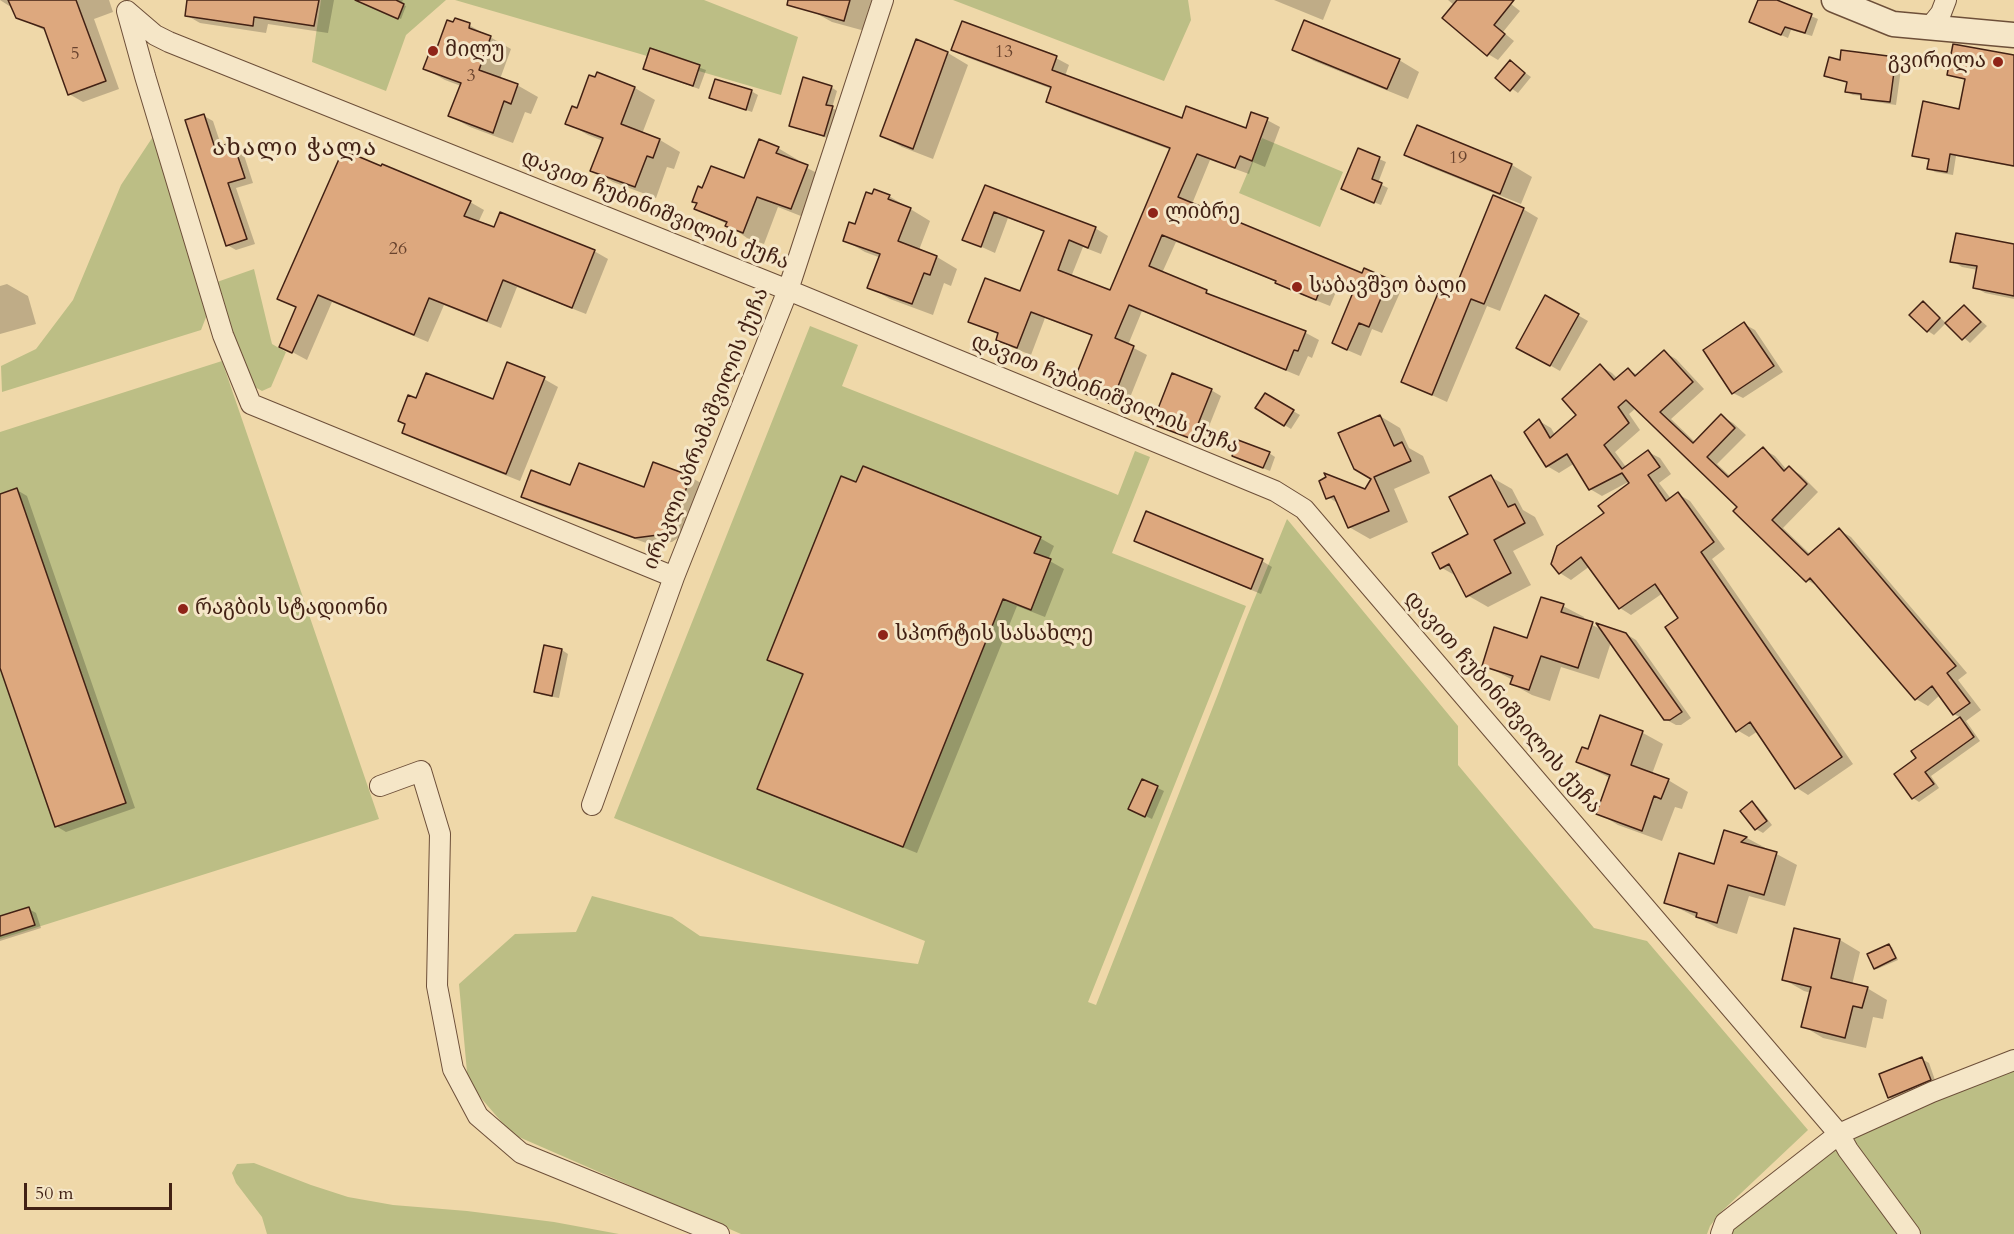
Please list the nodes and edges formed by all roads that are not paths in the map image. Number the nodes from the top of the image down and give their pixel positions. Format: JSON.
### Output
{"nodes":[{"id":1,"x":883,"y":0,"type":"edge"},
{"id":2,"x":1834,"y":0,"type":"edge"},
{"id":3,"x":1946,"y":0,"type":"edge"},
{"id":4,"x":125,"y":5,"type":"edge"},
{"id":5,"x":1929,"y":28,"type":"junction"},
{"id":6,"x":2014,"y":35,"type":"edge"},
{"id":7,"x":170,"y":42,"type":"junction"},
{"id":8,"x":145,"y":76,"type":"junction"},
{"id":9,"x":788,"y":290,"type":"junction"},
{"id":10,"x":674,"y":577,"type":"junction"},
{"id":11,"x":380,"y":786,"type":"dead end"},
{"id":12,"x":592,"y":805,"type":"dead end"},
{"id":13,"x":2014,"y":1060,"type":"edge"},
{"id":14,"x":1839,"y":1134,"type":"junction"},
{"id":15,"x":719,"y":1234,"type":"edge"},
{"id":16,"x":1720,"y":1234,"type":"edge"},
{"id":17,"x":1910,"y":1234,"type":"edge"}],
"edges":[{"from":1,"to":9,"type":"street","name":"ირაკლი აბრამაშვილის ქუჩა"},
{"from":2,"to":5,"type":"street"},
{"from":3,"to":5,"type":"street"},
{"from":4,"to":7,"type":"street","name":"დავით ჩუბინიშვილის ქუჩა"},
{"from":4,"to":8,"type":"street"},
{"from":5,"to":6,"type":"street"},
{"from":7,"to":8,"type":"street"},
{"from":7,"to":9,"type":"street","name":"დავით ჩუბინიშვილის ქუჩა"},
{"from":8,"to":10,"type":"street"},
{"from":9,"to":10,"type":"street","name":"ირაკლი აბრამაშვილის ქუჩა"},
{"from":9,"to":14,"type":"street","name":"დავით ჩუბინიშვილის ქუჩა"},
{"from":10,"to":12,"type":"street","name":"ირაკლი აბრამაშვილის ქუჩა"},
{"from":11,"to":15,"type":"street"},
{"from":13,"to":14,"type":"street"},
{"from":14,"to":16,"type":"street"},
{"from":14,"to":17,"type":"street","name":"დავით ჩუბინიშვილის ქუჩა"}]}
